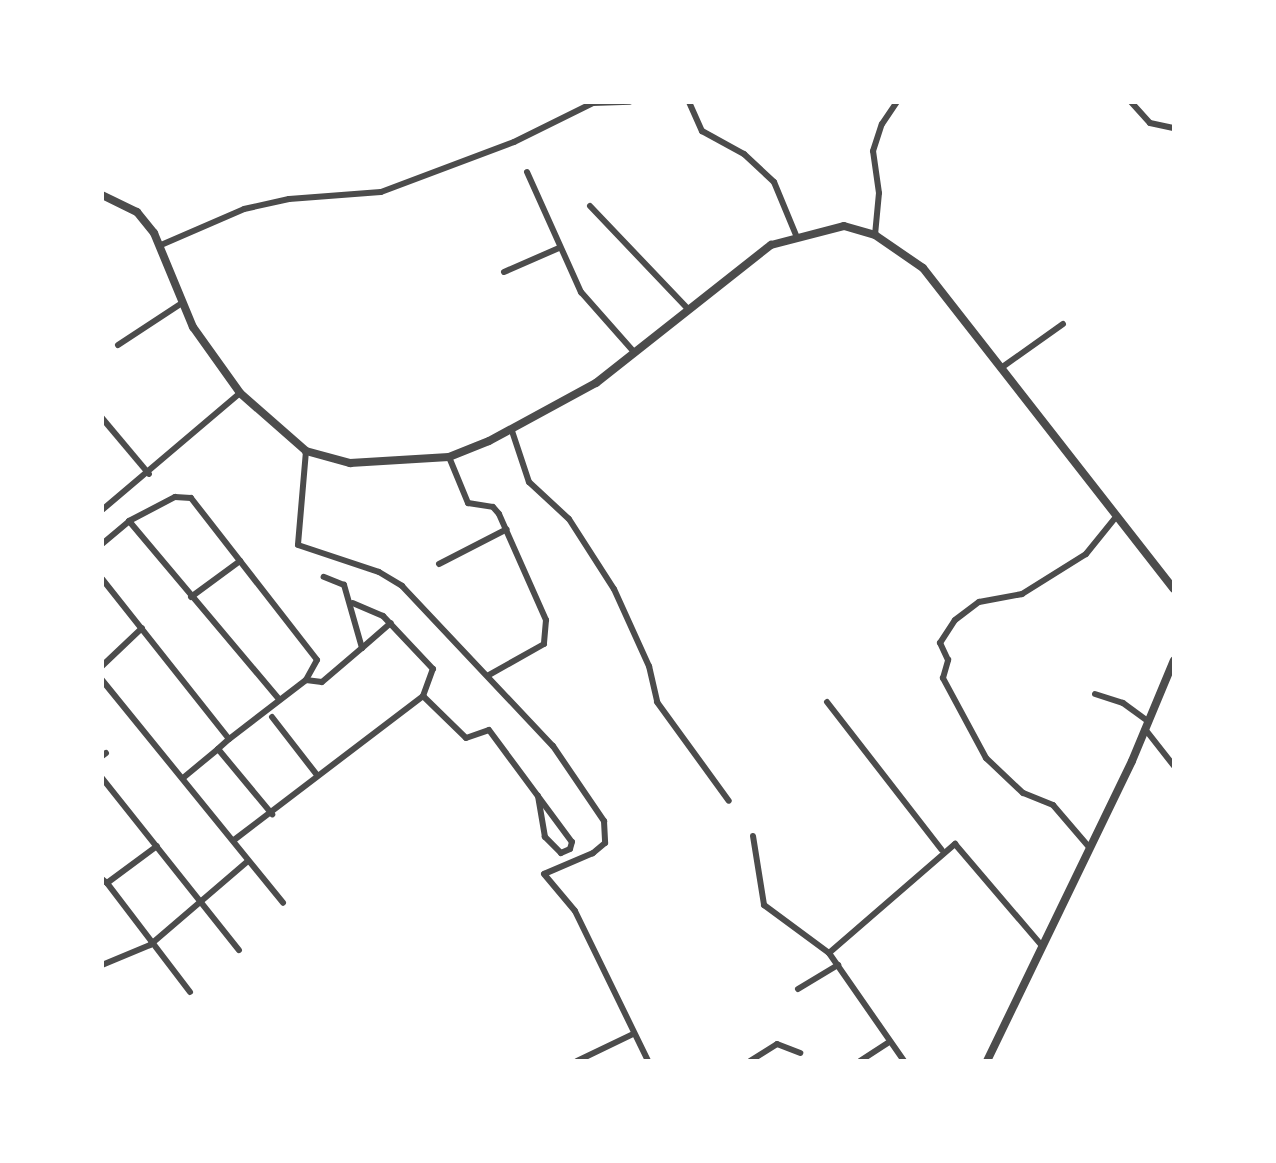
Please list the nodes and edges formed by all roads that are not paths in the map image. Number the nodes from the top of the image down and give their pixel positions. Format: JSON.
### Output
{"nodes":[{"id":1,"x":593,"y":102,"type":"edge"},
{"id":2,"x":630,"y":102,"type":"edge"},
{"id":3,"x":689,"y":102,"type":"edge"},
{"id":4,"x":897,"y":102,"type":"edge"},
{"id":5,"x":1131,"y":102,"type":"edge"},
{"id":6,"x":1174,"y":128,"type":"edge"},
{"id":7,"x":527,"y":172,"type":"dead end"},
{"id":8,"x":102,"y":195,"type":"edge"},
{"id":9,"x":590,"y":206,"type":"dead end"},
{"id":10,"x":796,"y":235,"type":"junction"},
{"id":11,"x":875,"y":235,"type":"junction"},
{"id":12,"x":161,"y":245,"type":"junction"},
{"id":13,"x":559,"y":248,"type":"junction"},
{"id":14,"x":504,"y":272,"type":"dead end"},
{"id":15,"x":182,"y":303,"type":"junction"},
{"id":16,"x":687,"y":308,"type":"junction"},
{"id":17,"x":1063,"y":324,"type":"dead end"},
{"id":18,"x":118,"y":345,"type":"dead end"},
{"id":19,"x":635,"y":353,"type":"junction"},
{"id":20,"x":1001,"y":368,"type":"junction"},
{"id":21,"x":240,"y":393,"type":"junction"},
{"id":22,"x":102,"y":418,"type":"edge"},
{"id":23,"x":512,"y":431,"type":"junction"},
{"id":24,"x":306,"y":451,"type":"junction"},
{"id":25,"x":449,"y":457,"type":"junction"},
{"id":26,"x":149,"y":474,"type":"junction"},
{"id":27,"x":102,"y":510,"type":"edge"},
{"id":28,"x":1116,"y":517,"type":"junction"},
{"id":29,"x":129,"y":521,"type":"junction"},
{"id":30,"x":507,"y":529,"type":"junction"},
{"id":31,"x":102,"y":544,"type":"edge"},
{"id":32,"x":240,"y":561,"type":"junction"},
{"id":33,"x":439,"y":564,"type":"dead end"},
{"id":34,"x":324,"y":577,"type":"dead end"},
{"id":35,"x":102,"y":579,"type":"edge"},
{"id":36,"x":1174,"y":589,"type":"edge"},
{"id":37,"x":191,"y":597,"type":"junction"},
{"id":38,"x":353,"y":603,"type":"junction"},
{"id":39,"x":391,"y":623,"type":"junction"},
{"id":40,"x":142,"y":628,"type":"junction"},
{"id":41,"x":362,"y":648,"type":"junction"},
{"id":42,"x":1174,"y":660,"type":"edge"},
{"id":43,"x":102,"y":666,"type":"edge"},
{"id":44,"x":489,"y":675,"type":"junction"},
{"id":45,"x":102,"y":680,"type":"edge"},
{"id":46,"x":306,"y":680,"type":"junction"},
{"id":47,"x":1095,"y":694,"type":"dead end"},
{"id":48,"x":423,"y":696,"type":"junction"},
{"id":49,"x":279,"y":699,"type":"junction"},
{"id":50,"x":827,"y":702,"type":"dead end"},
{"id":51,"x":272,"y":717,"type":"dead end"},
{"id":52,"x":1147,"y":726,"type":"junction"},
{"id":53,"x":229,"y":739,"type":"junction"},
{"id":54,"x":218,"y":749,"type":"junction"},
{"id":55,"x":1174,"y":766,"type":"edge"},
{"id":56,"x":317,"y":775,"type":"junction"},
{"id":57,"x":102,"y":778,"type":"edge"},
{"id":58,"x":183,"y":778,"type":"junction"},
{"id":59,"x":538,"y":796,"type":"junction"},
{"id":60,"x":729,"y":801,"type":"dead end"},
{"id":61,"x":272,"y":814,"type":"junction"},
{"id":62,"x":753,"y":836,"type":"dead end"},
{"id":63,"x":234,"y":840,"type":"junction"},
{"id":64,"x":157,"y":846,"type":"junction"},
{"id":65,"x":1089,"y":847,"type":"junction"},
{"id":66,"x":942,"y":850,"type":"junction"},
{"id":67,"x":248,"y":861,"type":"junction"},
{"id":68,"x":104,"y":881,"type":"edge"},
{"id":69,"x":201,"y":902,"type":"junction"},
{"id":70,"x":283,"y":903,"type":"dead end"},
{"id":71,"x":150,"y":945,"type":"junction"},
{"id":72,"x":1042,"y":946,"type":"junction"},
{"id":73,"x":239,"y":950,"type":"dead end"},
{"id":74,"x":829,"y":953,"type":"junction"},
{"id":75,"x":102,"y":965,"type":"edge"},
{"id":76,"x":838,"y":965,"type":"junction"},
{"id":77,"x":798,"y":989,"type":"dead end"},
{"id":78,"x":190,"y":992,"type":"dead end"},
{"id":79,"x":633,"y":1034,"type":"junction"},
{"id":80,"x":888,"y":1043,"type":"junction"},
{"id":81,"x":800,"y":1053,"type":"dead end"},
{"id":82,"x":577,"y":1061,"type":"edge"},
{"id":83,"x":648,"y":1061,"type":"edge"},
{"id":84,"x":750,"y":1061,"type":"edge"},
{"id":85,"x":860,"y":1061,"type":"edge"},
{"id":86,"x":904,"y":1061,"type":"edge"},
{"id":87,"x":987,"y":1061,"type":"edge"}],
"edges":[{"from":1,"to":2,"type":"street"},
{"from":1,"to":12,"type":"street"},
{"from":3,"to":10,"type":"street"},
{"from":4,"to":11,"type":"street"},
{"from":5,"to":6,"type":"street"},
{"from":7,"to":13,"type":"street"},
{"from":8,"to":12,"type":"street"},
{"from":9,"to":16,"type":"street"},
{"from":10,"to":11,"type":"street"},
{"from":10,"to":16,"type":"street"},
{"from":11,"to":20,"type":"street"},
{"from":12,"to":15,"type":"street"},
{"from":13,"to":14,"type":"street"},
{"from":13,"to":19,"type":"street"},
{"from":15,"to":18,"type":"street"},
{"from":15,"to":21,"type":"street"},
{"from":16,"to":19,"type":"street"},
{"from":17,"to":20,"type":"street"},
{"from":19,"to":23,"type":"street"},
{"from":20,"to":28,"type":"street"},
{"from":21,"to":24,"type":"street"},
{"from":21,"to":26,"type":"street"},
{"from":22,"to":26,"type":"street"},
{"from":23,"to":25,"type":"street"},
{"from":23,"to":60,"type":"street"},
{"from":24,"to":25,"type":"street"},
{"from":24,"to":44,"type":"street"},
{"from":25,"to":30,"type":"street"},
{"from":26,"to":27,"type":"street"},
{"from":28,"to":36,"type":"street"},
{"from":28,"to":65,"type":"street"},
{"from":29,"to":31,"type":"street"},
{"from":29,"to":32,"type":"street"},
{"from":29,"to":37,"type":"street"},
{"from":30,"to":33,"type":"street"},
{"from":30,"to":44,"type":"street"},
{"from":32,"to":37,"type":"street"},
{"from":32,"to":46,"type":"street"},
{"from":34,"to":38,"type":"street"},
{"from":35,"to":40,"type":"street"},
{"from":37,"to":49,"type":"street"},
{"from":38,"to":39,"type":"street"},
{"from":38,"to":41,"type":"street"},
{"from":39,"to":41,"type":"street"},
{"from":39,"to":48,"type":"street"},
{"from":40,"to":43,"type":"street"},
{"from":40,"to":53,"type":"street"},
{"from":41,"to":46,"type":"street"},
{"from":42,"to":52,"type":"street"},
{"from":44,"to":79,"type":"street"},
{"from":45,"to":58,"type":"street"},
{"from":46,"to":49,"type":"street"},
{"from":47,"to":52,"type":"street"},
{"from":48,"to":56,"type":"street"},
{"from":48,"to":59,"type":"street"},
{"from":49,"to":53,"type":"street"},
{"from":50,"to":66,"type":"street"},
{"from":51,"to":56,"type":"street"},
{"from":52,"to":55,"type":"street"},
{"from":52,"to":65,"type":"street"},
{"from":53,"to":54,"type":"street"},
{"from":54,"to":58,"type":"street"},
{"from":54,"to":61,"type":"street"},
{"from":56,"to":61,"type":"street"},
{"from":57,"to":64,"type":"street"},
{"from":58,"to":63,"type":"street"},
{"from":59,"to":59,"type":"street"},
{"from":61,"to":63,"type":"street"},
{"from":62,"to":74,"type":"street"},
{"from":63,"to":67,"type":"street"},
{"from":64,"to":68,"type":"street"},
{"from":64,"to":69,"type":"street"},
{"from":65,"to":72,"type":"street"},
{"from":66,"to":72,"type":"street"},
{"from":66,"to":74,"type":"street"},
{"from":67,"to":69,"type":"street"},
{"from":67,"to":70,"type":"street"},
{"from":68,"to":71,"type":"street"},
{"from":69,"to":71,"type":"street"},
{"from":69,"to":73,"type":"street"},
{"from":71,"to":75,"type":"street"},
{"from":71,"to":78,"type":"street"},
{"from":72,"to":87,"type":"street"},
{"from":74,"to":76,"type":"street"},
{"from":76,"to":77,"type":"street"},
{"from":76,"to":80,"type":"street"},
{"from":79,"to":82,"type":"street"},
{"from":79,"to":83,"type":"street"},
{"from":80,"to":85,"type":"street"},
{"from":80,"to":86,"type":"street"},
{"from":81,"to":84,"type":"street"}]}
